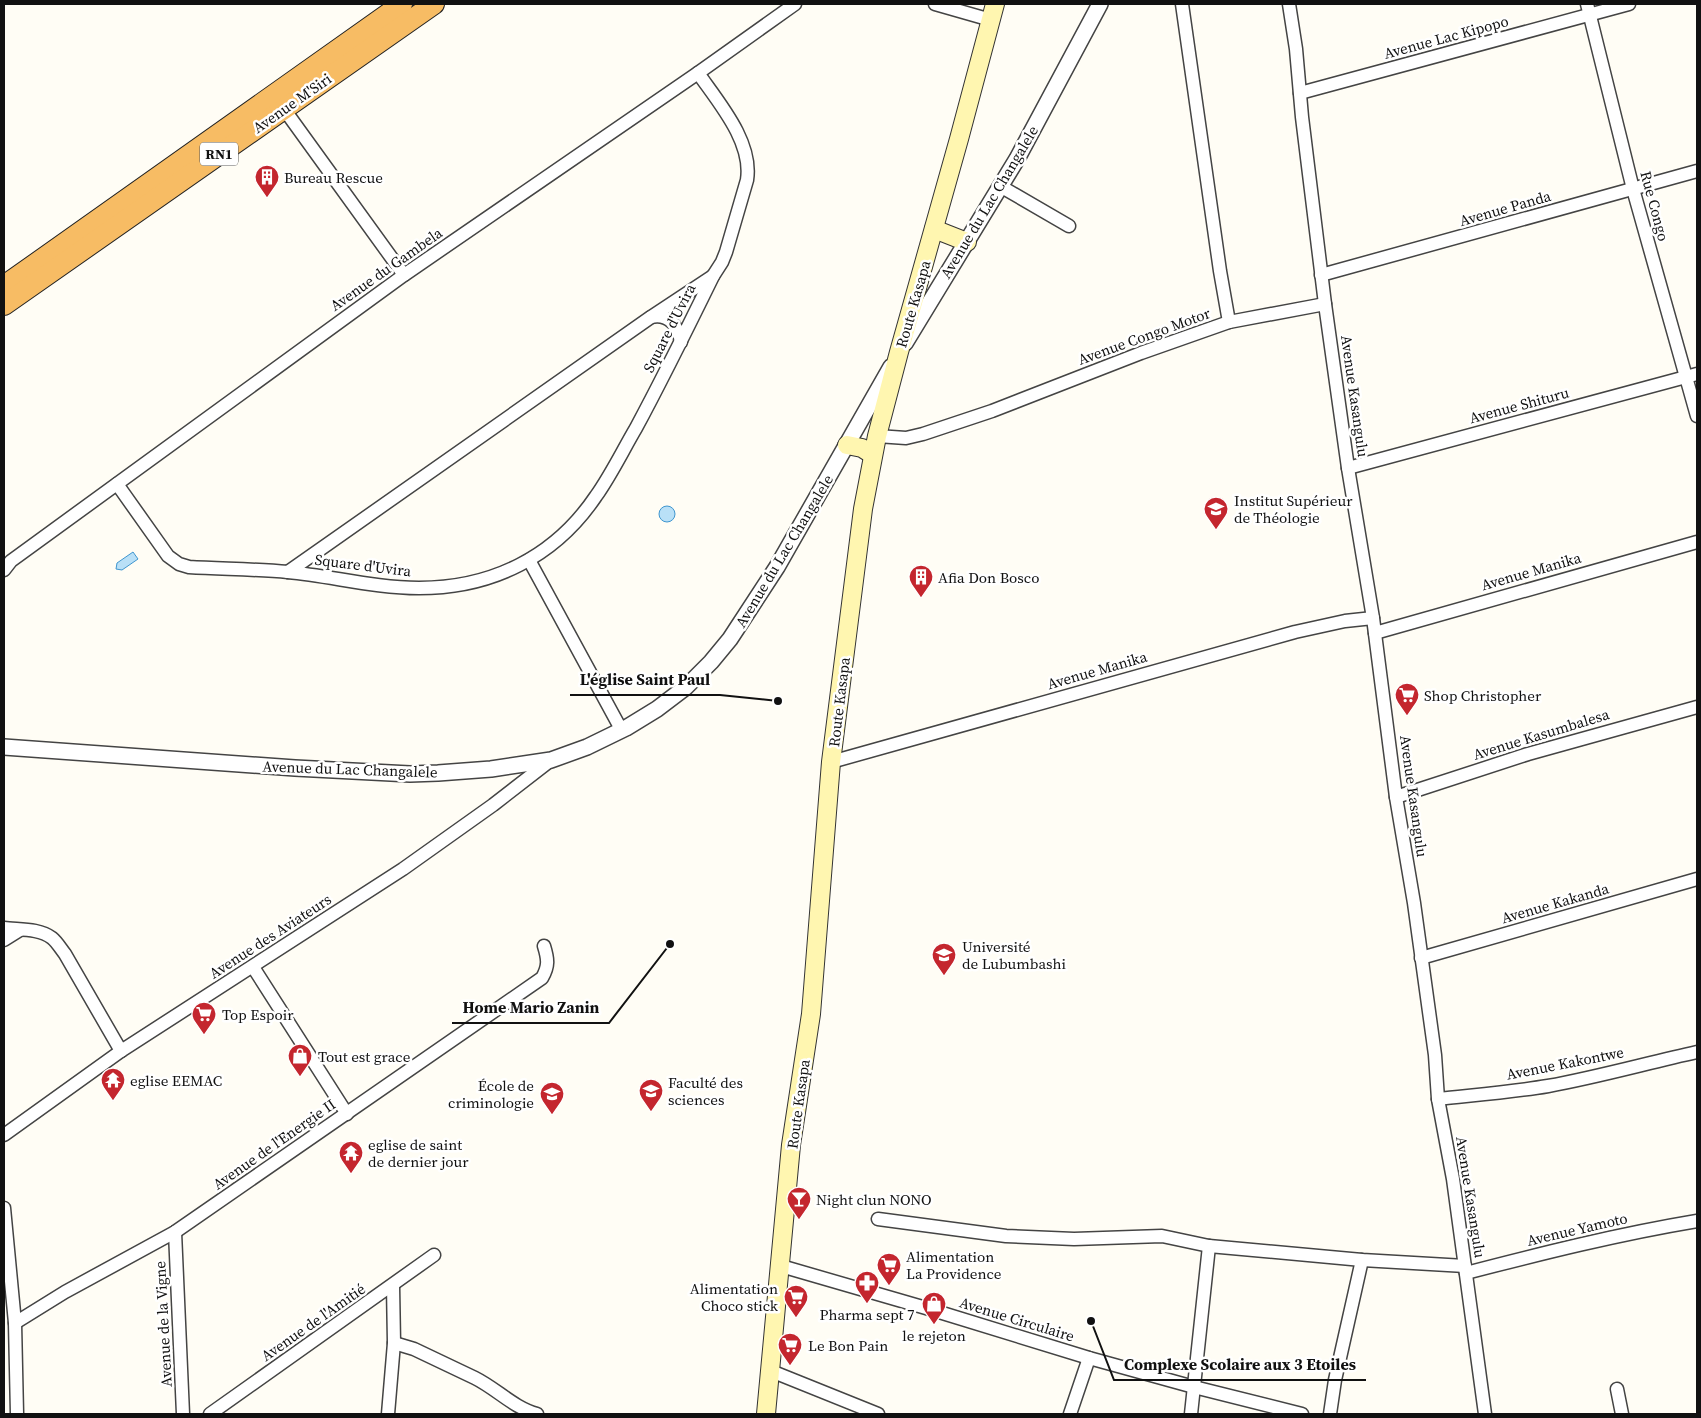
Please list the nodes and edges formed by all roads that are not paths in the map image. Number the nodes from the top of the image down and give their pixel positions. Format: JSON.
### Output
{"nodes":[{"id":1,"x":402,"y":4,"type":"edge"},
{"id":2,"x":434,"y":4,"type":"edge"},
{"id":3,"x":795,"y":4,"type":"edge"},
{"id":4,"x":935,"y":4,"type":"edge"},
{"id":5,"x":1100,"y":4,"type":"edge"},
{"id":6,"x":1182,"y":4,"type":"edge"},
{"id":7,"x":1289,"y":4,"type":"edge"},
{"id":8,"x":1629,"y":4,"type":"edge"},
{"id":9,"x":1589,"y":9,"type":"edge"},
{"id":10,"x":993,"y":12,"type":"edge"},
{"id":11,"x":698,"y":73,"type":"junction"},
{"id":12,"x":1300,"y":93,"type":"junction"},
{"id":13,"x":284,"y":109,"type":"junction"},
{"id":14,"x":1697,"y":171,"type":"edge"},
{"id":15,"x":1000,"y":186,"type":"junction"},
{"id":16,"x":1632,"y":189,"type":"junction"},
{"id":17,"x":1069,"y":226,"type":"dead end"},
{"id":18,"x":934,"y":229,"type":"junction"},
{"id":19,"x":966,"y":242,"type":"junction"},
{"id":20,"x":404,"y":275,"type":"junction"},
{"id":21,"x":713,"y":276,"type":"junction"},
{"id":22,"x":1321,"y":276,"type":"junction"},
{"id":23,"x":4,"y":286,"type":"edge"},
{"id":24,"x":1325,"y":304,"type":"junction"},
{"id":25,"x":4,"y":305,"type":"edge"},
{"id":26,"x":651,"y":317,"type":"junction"},
{"id":27,"x":1229,"y":322,"type":"junction"},
{"id":28,"x":681,"y":342,"type":"junction"},
{"id":29,"x":899,"y":352,"type":"junction"},
{"id":30,"x":1691,"y":376,"type":"edge"},
{"id":31,"x":1697,"y":416,"type":"edge"},
{"id":32,"x":877,"y":436,"type":"junction"},
{"id":33,"x":847,"y":445,"type":"junction"},
{"id":34,"x":873,"y":455,"type":"junction"},
{"id":35,"x":1348,"y":468,"type":"junction"},
{"id":36,"x":117,"y":484,"type":"junction"},
{"id":37,"x":1697,"y":542,"type":"edge"},
{"id":38,"x":529,"y":560,"type":"junction"},
{"id":39,"x":4,"y":570,"type":"edge"},
{"id":40,"x":288,"y":572,"type":"junction"},
{"id":41,"x":1373,"y":618,"type":"junction"},
{"id":42,"x":1375,"y":633,"type":"junction"},
{"id":43,"x":1697,"y":707,"type":"edge"},
{"id":44,"x":622,"y":730,"type":"junction"},
{"id":45,"x":4,"y":747,"type":"edge"},
{"id":46,"x":551,"y":760,"type":"junction"},
{"id":47,"x":832,"y":762,"type":"junction"},
{"id":48,"x":1396,"y":797,"type":"junction"},
{"id":49,"x":1697,"y":879,"type":"edge"},
{"id":50,"x":4,"y":928,"type":"edge"},
{"id":51,"x":20,"y":930,"type":"junction"},
{"id":52,"x":4,"y":940,"type":"edge"},
{"id":53,"x":544,"y":946,"type":"dead end"},
{"id":54,"x":1421,"y":958,"type":"junction"},
{"id":55,"x":253,"y":967,"type":"junction"},
{"id":56,"x":121,"y":1051,"type":"junction"},
{"id":57,"x":1697,"y":1052,"type":"edge"},
{"id":58,"x":1438,"y":1099,"type":"junction"},
{"id":59,"x":347,"y":1114,"type":"junction"},
{"id":60,"x":4,"y":1135,"type":"edge"},
{"id":61,"x":4,"y":1208,"type":"edge"},
{"id":62,"x":878,"y":1219,"type":"dead end"},
{"id":63,"x":1697,"y":1221,"type":"edge"},
{"id":64,"x":175,"y":1232,"type":"junction"},
{"id":65,"x":1209,"y":1246,"type":"junction"},
{"id":66,"x":434,"y":1255,"type":"dead end"},
{"id":67,"x":1362,"y":1260,"type":"junction"},
{"id":68,"x":781,"y":1266,"type":"junction"},
{"id":69,"x":1466,"y":1269,"type":"junction"},
{"id":70,"x":393,"y":1286,"type":"junction"},
{"id":71,"x":15,"y":1323,"type":"junction"},
{"id":72,"x":394,"y":1343,"type":"junction"},
{"id":73,"x":1089,"y":1358,"type":"junction"},
{"id":74,"x":771,"y":1371,"type":"junction"},
{"id":75,"x":1194,"y":1387,"type":"junction"},
{"id":76,"x":1617,"y":1389,"type":"dead end"},
{"id":77,"x":17,"y":1414,"type":"edge"},
{"id":78,"x":183,"y":1414,"type":"edge"},
{"id":79,"x":210,"y":1414,"type":"edge"},
{"id":80,"x":388,"y":1414,"type":"edge"},
{"id":81,"x":537,"y":1414,"type":"edge"},
{"id":82,"x":766,"y":1414,"type":"edge"},
{"id":83,"x":878,"y":1414,"type":"edge"},
{"id":84,"x":1070,"y":1414,"type":"edge"},
{"id":85,"x":1191,"y":1414,"type":"edge"},
{"id":86,"x":1302,"y":1414,"type":"edge"},
{"id":87,"x":1330,"y":1414,"type":"edge"},
{"id":88,"x":1486,"y":1414,"type":"edge"},
{"id":89,"x":1622,"y":1414,"type":"edge"}],
"edges":[{"from":1,"to":23,"type":"highway","name":"Avenue M'Siri","number":"RN1"},
{"from":2,"to":13,"type":"highway","name":"Avenue M'Siri","number":"RN1"},
{"from":3,"to":11,"type":"street","name":"Avenue du Gambela"},
{"from":4,"to":10,"type":"street"},
{"from":5,"to":15,"type":"street","name":"Avenue du Lac Changalele"},
{"from":6,"to":27,"type":"street","name":"Avenue Congo Motor"},
{"from":7,"to":12,"type":"street","name":"Avenue Kasangulu"},
{"from":8,"to":9,"type":"street","name":"Avenue Lac Kipopo"},
{"from":9,"to":12,"type":"street","name":"Avenue Lac Kipopo"},
{"from":9,"to":16,"type":"street","name":"Rue Congo"},
{"from":10,"to":18,"type":"main road","name":"Route Kasapa"},
{"from":11,"to":20,"type":"street","name":"Avenue du Gambela"},
{"from":11,"to":21,"type":"street"},
{"from":12,"to":22,"type":"street","name":"Avenue Kasangulu"},
{"from":13,"to":20,"type":"street"},
{"from":13,"to":25,"type":"highway","name":"Avenue M'Siri","number":"RN1"},
{"from":14,"to":16,"type":"street","name":"Avenue Panda"},
{"from":15,"to":17,"type":"street"},
{"from":15,"to":19,"type":"street","name":"Avenue du Lac Changalele"},
{"from":16,"to":22,"type":"street","name":"Avenue Panda"},
{"from":16,"to":30,"type":"street","name":"Rue Congo"},
{"from":18,"to":19,"type":"main road"},
{"from":18,"to":29,"type":"main road","name":"Route Kasapa"},
{"from":19,"to":29,"type":"street","name":"Avenue du Lac Changalele"},
{"from":20,"to":36,"type":"street","name":"Avenue du Gambela"},
{"from":21,"to":26,"type":"street","name":"Square d'Uvira"},
{"from":21,"to":28,"type":"street","name":"Square d'Uvira"},
{"from":22,"to":24,"type":"street","name":"Avenue Kasangulu"},
{"from":24,"to":27,"type":"street"},
{"from":24,"to":35,"type":"street","name":"Avenue Kasangulu"},
{"from":26,"to":28,"type":"street"},
{"from":26,"to":40,"type":"street","name":"Square d'Uvira"},
{"from":27,"to":32,"type":"street","name":"Avenue Congo Motor"},
{"from":28,"to":38,"type":"street","name":"Square d'Uvira"},
{"from":29,"to":32,"type":"main road","name":"Route Kasapa"},
{"from":29,"to":33,"type":"street","name":"Avenue du Lac Changalele"},
{"from":30,"to":31,"type":"street","name":"Rue Congo"},
{"from":30,"to":35,"type":"street","name":"Avenue Shituru"},
{"from":32,"to":34,"type":"main road","name":"Route Kasapa"},
{"from":33,"to":34,"type":"main road"},
{"from":33,"to":44,"type":"street","name":"Avenue du Lac Changalele"},
{"from":34,"to":47,"type":"main road","name":"Route Kasapa"},
{"from":35,"to":41,"type":"street","name":"Avenue Kasangulu"},
{"from":36,"to":39,"type":"street","name":"Avenue du Gambela"},
{"from":36,"to":40,"type":"street"},
{"from":37,"to":42,"type":"street","name":"Avenue Manika"},
{"from":38,"to":40,"type":"street","name":"Square d'Uvira"},
{"from":38,"to":44,"type":"street"},
{"from":41,"to":42,"type":"street","name":"Avenue Kasangulu"},
{"from":41,"to":47,"type":"street","name":"Avenue Manika"},
{"from":42,"to":48,"type":"street","name":"Avenue Kasangulu"},
{"from":43,"to":48,"type":"street","name":"Avenue Kasumbalesa"},
{"from":44,"to":46,"type":"street","name":"Avenue du Lac Changalele"},
{"from":45,"to":46,"type":"street","name":"Avenue du Lac Changalele"},
{"from":46,"to":55,"type":"street","name":"Avenue des Aviateurs"},
{"from":47,"to":68,"type":"main road","name":"Route Kasapa"},
{"from":48,"to":54,"type":"street","name":"Avenue Kasangulu"},
{"from":49,"to":54,"type":"street","name":"Avenue Kakanda"},
{"from":50,"to":51,"type":"street"},
{"from":51,"to":52,"type":"street"},
{"from":51,"to":56,"type":"street"},
{"from":53,"to":59,"type":"street","name":"Avenue de l'Energie II"},
{"from":54,"to":58,"type":"street","name":"Avenue Kasangulu"},
{"from":55,"to":56,"type":"street","name":"Avenue des Aviateurs"},
{"from":55,"to":59,"type":"street"},
{"from":56,"to":60,"type":"street","name":"Avenue des Aviateurs"},
{"from":57,"to":58,"type":"street","name":"Avenue Kakontwe"},
{"from":58,"to":69,"type":"street","name":"Avenue Kasangulu"},
{"from":59,"to":64,"type":"street","name":"Avenue de l'Energie II"},
{"from":61,"to":71,"type":"street"},
{"from":62,"to":65,"type":"street","name":"Avenue Yamoto"},
{"from":63,"to":69,"type":"street","name":"Avenue Yamoto"},
{"from":64,"to":71,"type":"street","name":"Avenue de l'Energie II"},
{"from":64,"to":78,"type":"street","name":"Avenue de la Vigne"},
{"from":65,"to":67,"type":"street","name":"Avenue Yamoto"},
{"from":65,"to":75,"type":"street"},
{"from":66,"to":70,"type":"street","name":"Avenue de l'Amitié"},
{"from":67,"to":69,"type":"street","name":"Avenue Yamoto"},
{"from":67,"to":87,"type":"street"},
{"from":68,"to":73,"type":"street","name":"Avenue Circulaire"},
{"from":68,"to":74,"type":"main road","name":"Route Kasapa"},
{"from":69,"to":88,"type":"street","name":"Avenue Kasangulu"},
{"from":70,"to":72,"type":"street"},
{"from":70,"to":79,"type":"street","name":"Avenue de l'Amitié"},
{"from":71,"to":77,"type":"street"},
{"from":72,"to":80,"type":"street"},
{"from":72,"to":81,"type":"street"},
{"from":73,"to":75,"type":"street","name":"Avenue Circulaire"},
{"from":73,"to":84,"type":"street"},
{"from":74,"to":82,"type":"main road","name":"Route Kasapa"},
{"from":74,"to":83,"type":"street"},
{"from":75,"to":85,"type":"street"},
{"from":75,"to":86,"type":"street","name":"Avenue Circulaire"},
{"from":76,"to":89,"type":"street"}]}
